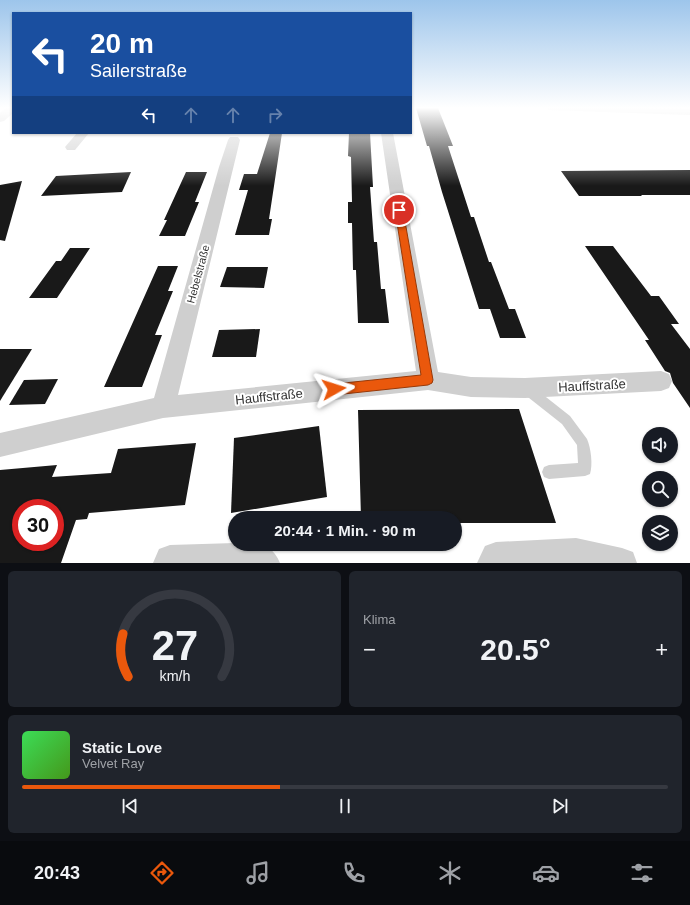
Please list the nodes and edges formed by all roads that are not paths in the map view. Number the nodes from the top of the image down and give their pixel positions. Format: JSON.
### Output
{"nodes":[{"id":1,"x":82,"y":134,"type":"edge"},
{"id":2,"x":387,"y":134,"type":"edge"},
{"id":3,"x":234,"y":140,"type":"dead end"},
{"id":4,"x":71,"y":147,"type":"dead end"},
{"id":5,"x":428,"y":380,"type":"junction"},
{"id":6,"x":661,"y":381,"type":"dead end"},
{"id":7,"x":525,"y":388,"type":"junction"},
{"id":8,"x":163,"y":407,"type":"junction"},
{"id":9,"x":0,"y":445,"type":"edge"},
{"id":10,"x":549,"y":472,"type":"dead end"},
{"id":11,"x":168,"y":563,"type":"edge"},
{"id":12,"x":265,"y":563,"type":"edge"},
{"id":13,"x":492,"y":563,"type":"edge"},
{"id":14,"x":622,"y":563,"type":"edge"}],
"edges":[{"from":1,"to":4,"type":"street"},
{"from":2,"to":5,"type":"street"},
{"from":3,"to":8,"type":"street","name":"Hebelstraße"},
{"from":5,"to":7,"type":"street","name":"Hauffstraße"},
{"from":5,"to":8,"type":"street","name":"Hauffstraße"},
{"from":6,"to":7,"type":"street","name":"Hauffstraße"},
{"from":7,"to":10,"type":"lane"},
{"from":8,"to":9,"type":"street","name":"Hauffstraße"},
{"from":11,"to":12,"type":"street"},
{"from":13,"to":14,"type":"street"}]}
